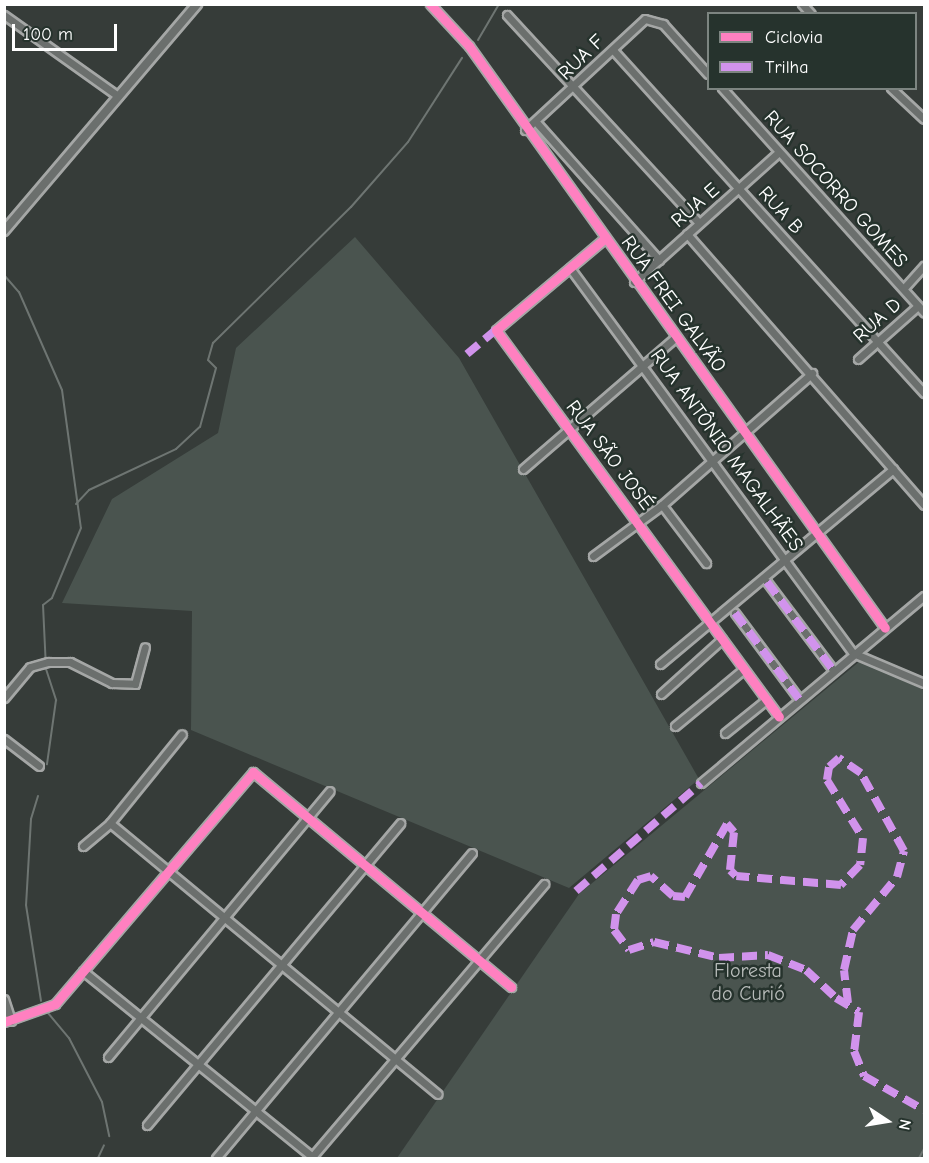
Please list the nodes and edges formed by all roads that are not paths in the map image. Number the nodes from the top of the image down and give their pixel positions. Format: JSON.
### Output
{"nodes":[{"id":1,"x":197,"y":4,"type":"edge"},
{"id":2,"x":430,"y":4,"type":"edge"},
{"id":3,"x":4,"y":15,"type":"edge"},
{"id":4,"x":507,"y":15,"type":"dead end"},
{"id":5,"x":613,"y":50,"type":"junction"},
{"id":6,"x":707,"y":73,"type":"edge"},
{"id":7,"x":575,"y":87,"type":"junction"},
{"id":8,"x":724,"y":90,"type":"edge"},
{"id":9,"x":893,"y":90,"type":"edge"},
{"id":10,"x":118,"y":96,"type":"junction"},
{"id":11,"x":924,"y":119,"type":"edge"},
{"id":12,"x":536,"y":122,"type":"junction"},
{"id":13,"x":525,"y":130,"type":"junction"},
{"id":14,"x":778,"y":153,"type":"junction"},
{"id":15,"x":740,"y":189,"type":"junction"},
{"id":16,"x":699,"y":223,"type":"junction"},
{"id":17,"x":4,"y":231,"type":"edge"},
{"id":18,"x":687,"y":234,"type":"junction"},
{"id":19,"x":604,"y":239,"type":"junction"},
{"id":20,"x":659,"y":260,"type":"junction"},
{"id":21,"x":924,"y":266,"type":"edge"},
{"id":22,"x":570,"y":268,"type":"junction"},
{"id":23,"x":634,"y":282,"type":"junction"},
{"id":24,"x":904,"y":288,"type":"junction"},
{"id":25,"x":918,"y":306,"type":"junction"},
{"id":26,"x":924,"y":312,"type":"edge"},
{"id":27,"x":676,"y":337,"type":"junction"},
{"id":28,"x":877,"y":342,"type":"junction"},
{"id":29,"x":858,"y":359,"type":"dead end"},
{"id":30,"x":644,"y":362,"type":"junction"},
{"id":31,"x":812,"y":373,"type":"junction"},
{"id":32,"x":924,"y":393,"type":"edge"},
{"id":33,"x":569,"y":431,"type":"junction"},
{"id":34,"x":743,"y":432,"type":"junction"},
{"id":35,"x":713,"y":460,"type":"junction"},
{"id":36,"x":523,"y":469,"type":"dead end"},
{"id":37,"x":893,"y":469,"type":"junction"},
{"id":38,"x":662,"y":505,"type":"junction"},
{"id":39,"x":924,"y":505,"type":"edge"},
{"id":40,"x":637,"y":522,"type":"junction"},
{"id":41,"x":817,"y":529,"type":"junction"},
{"id":42,"x":593,"y":556,"type":"dead end"},
{"id":43,"x":784,"y":556,"type":"junction"},
{"id":44,"x":706,"y":563,"type":"dead end"},
{"id":45,"x":767,"y":582,"type":"dead end"},
{"id":46,"x":924,"y":596,"type":"edge"},
{"id":47,"x":735,"y":613,"type":"dead end"},
{"id":48,"x":708,"y":623,"type":"junction"},
{"id":49,"x":885,"y":628,"type":"junction"},
{"id":50,"x":722,"y":639,"type":"junction"},
{"id":51,"x":145,"y":647,"type":"dead end"},
{"id":52,"x":853,"y":653,"type":"junction"},
{"id":53,"x":660,"y":664,"type":"dead end"},
{"id":54,"x":744,"y":669,"type":"junction"},
{"id":55,"x":833,"y":670,"type":"junction"},
{"id":56,"x":924,"y":683,"type":"edge"},
{"id":57,"x":661,"y":694,"type":"dead end"},
{"id":58,"x":4,"y":698,"type":"edge"},
{"id":59,"x":766,"y":699,"type":"junction"},
{"id":60,"x":798,"y":699,"type":"junction"},
{"id":61,"x":778,"y":716,"type":"junction"},
{"id":62,"x":675,"y":726,"type":"dead end"},
{"id":63,"x":725,"y":733,"type":"dead end"},
{"id":64,"x":182,"y":734,"type":"dead end"},
{"id":65,"x":4,"y":739,"type":"edge"},
{"id":66,"x":39,"y":766,"type":"dead end"},
{"id":67,"x":701,"y":783,"type":"dead end"},
{"id":68,"x":330,"y":791,"type":"dead end"},
{"id":69,"x":308,"y":817,"type":"junction"},
{"id":70,"x":110,"y":823,"type":"junction"},
{"id":71,"x":400,"y":823,"type":"dead end"},
{"id":72,"x":83,"y":846,"type":"dead end"},
{"id":73,"x":472,"y":853,"type":"dead end"},
{"id":74,"x":365,"y":864,"type":"junction"},
{"id":75,"x":166,"y":869,"type":"junction"},
{"id":76,"x":544,"y":884,"type":"dead end"},
{"id":77,"x":422,"y":912,"type":"junction"},
{"id":78,"x":224,"y":917,"type":"junction"},
{"id":79,"x":479,"y":960,"type":"junction"},
{"id":80,"x":282,"y":964,"type":"junction"},
{"id":81,"x":83,"y":971,"type":"junction"},
{"id":82,"x":511,"y":987,"type":"dead end"},
{"id":83,"x":4,"y":999,"type":"edge"},
{"id":84,"x":339,"y":1012,"type":"junction"},
{"id":85,"x":140,"y":1018,"type":"junction"},
{"id":86,"x":8,"y":1021,"type":"edge"},
{"id":87,"x":108,"y":1057,"type":"dead end"},
{"id":88,"x":397,"y":1059,"type":"junction"},
{"id":89,"x":197,"y":1065,"type":"junction"},
{"id":90,"x":438,"y":1094,"type":"dead end"},
{"id":91,"x":254,"y":1113,"type":"junction"},
{"id":92,"x":147,"y":1125,"type":"dead end"},
{"id":93,"x":216,"y":1158,"type":"edge"},
{"id":94,"x":312,"y":1158,"type":"edge"}],
"edges":[{"from":1,"to":10,"type":"street"},
{"from":2,"to":13,"type":"street","name":"RUA FREI GALVÃO"},
{"from":3,"to":10,"type":"street"},
{"from":4,"to":7,"type":"street"},
{"from":5,"to":6,"type":"street","name":"RUA F"},
{"from":5,"to":7,"type":"street","name":"RUA F"},
{"from":5,"to":15,"type":"street","name":"RUA B"},
{"from":7,"to":12,"type":"street","name":"RUA F"},
{"from":7,"to":16,"type":"street"},
{"from":8,"to":14,"type":"street","name":"RUA SOCORRO GOMES"},
{"from":9,"to":11,"type":"street"},
{"from":10,"to":17,"type":"street"},
{"from":12,"to":13,"type":"street","name":"RUA F"},
{"from":12,"to":20,"type":"street"},
{"from":13,"to":19,"type":"street","name":"RUA FREI GALVÃO"},
{"from":14,"to":15,"type":"street","name":"RUA E"},
{"from":14,"to":24,"type":"street","name":"RUA SOCORRO GOMES"},
{"from":15,"to":16,"type":"street","name":"RUA E"},
{"from":15,"to":28,"type":"street","name":"RUA B"},
{"from":16,"to":18,"type":"street","name":"RUA E"},
{"from":18,"to":20,"type":"street","name":"RUA E"},
{"from":18,"to":31,"type":"street"},
{"from":19,"to":22,"type":"street","name":"RUA SÃO JOSÉ"},
{"from":19,"to":23,"type":"street","name":"RUA FREI GALVÃO"},
{"from":20,"to":23,"type":"street","name":"RUA E"},
{"from":21,"to":24,"type":"street"},
{"from":22,"to":30,"type":"street","name":"RUA ANTÔNIO MAGALHÃES"},
{"from":22,"to":33,"type":"street","name":"RUA SÃO JOSÉ"},
{"from":23,"to":27,"type":"street","name":"RUA FREI GALVÃO"},
{"from":24,"to":25,"type":"street","name":"RUA SOCORRO GOMES"},
{"from":25,"to":26,"type":"street","name":"RUA SOCORRO GOMES"},
{"from":25,"to":28,"type":"street","name":"RUA D"},
{"from":27,"to":30,"type":"street"},
{"from":27,"to":34,"type":"street","name":"RUA FREI GALVÃO"},
{"from":28,"to":29,"type":"street","name":"RUA D"},
{"from":28,"to":32,"type":"street","name":"RUA B"},
{"from":30,"to":33,"type":"street"},
{"from":30,"to":35,"type":"street","name":"RUA ANTÔNIO MAGALHÃES"},
{"from":31,"to":34,"type":"street"},
{"from":31,"to":37,"type":"street"},
{"from":33,"to":36,"type":"street"},
{"from":33,"to":40,"type":"street","name":"RUA SÃO JOSÉ"},
{"from":34,"to":35,"type":"street"},
{"from":34,"to":41,"type":"street","name":"RUA FREI GALVÃO"},
{"from":35,"to":38,"type":"street"},
{"from":35,"to":43,"type":"street","name":"RUA ANTÔNIO MAGALHÃES"},
{"from":37,"to":39,"type":"street"},
{"from":37,"to":41,"type":"street"},
{"from":38,"to":40,"type":"street"},
{"from":38,"to":44,"type":"street"},
{"from":40,"to":42,"type":"street"},
{"from":40,"to":48,"type":"street","name":"RUA SÃO JOSÉ"},
{"from":41,"to":43,"type":"street"},
{"from":41,"to":49,"type":"street","name":"RUA FREI GALVÃO"},
{"from":43,"to":48,"type":"street"},
{"from":43,"to":52,"type":"street","name":"RUA ANTÔNIO MAGALHÃES"},
{"from":45,"to":55,"type":"street"},
{"from":46,"to":49,"type":"street"},
{"from":47,"to":60,"type":"street"},
{"from":48,"to":50,"type":"street","name":"RUA SÃO JOSÉ"},
{"from":48,"to":53,"type":"street"},
{"from":49,"to":52,"type":"street"},
{"from":50,"to":54,"type":"street","name":"RUA SÃO JOSÉ"},
{"from":50,"to":57,"type":"street"},
{"from":51,"to":58,"type":"street"},
{"from":52,"to":55,"type":"street"},
{"from":52,"to":56,"type":"street"},
{"from":54,"to":59,"type":"street","name":"RUA SÃO JOSÉ"},
{"from":54,"to":62,"type":"street"},
{"from":55,"to":60,"type":"street"},
{"from":59,"to":61,"type":"street","name":"RUA SÃO JOSÉ"},
{"from":59,"to":63,"type":"street"},
{"from":60,"to":61,"type":"street"},
{"from":61,"to":67,"type":"street"},
{"from":64,"to":70,"type":"street"},
{"from":65,"to":66,"type":"street"},
{"from":68,"to":69,"type":"street"},
{"from":69,"to":74,"type":"street"},
{"from":69,"to":75,"type":"street"},
{"from":69,"to":78,"type":"street"},
{"from":70,"to":72,"type":"street"},
{"from":70,"to":75,"type":"street"},
{"from":71,"to":74,"type":"street"},
{"from":73,"to":77,"type":"street"},
{"from":74,"to":77,"type":"street"},
{"from":74,"to":80,"type":"street"},
{"from":75,"to":78,"type":"street"},
{"from":75,"to":81,"type":"street"},
{"from":76,"to":79,"type":"street"},
{"from":77,"to":79,"type":"street"},
{"from":77,"to":84,"type":"street"},
{"from":78,"to":80,"type":"street"},
{"from":78,"to":85,"type":"street"},
{"from":79,"to":82,"type":"street"},
{"from":79,"to":88,"type":"street"},
{"from":80,"to":84,"type":"street"},
{"from":80,"to":89,"type":"street"},
{"from":81,"to":85,"type":"street"},
{"from":81,"to":86,"type":"street"},
{"from":83,"to":86,"type":"street"},
{"from":84,"to":88,"type":"street"},
{"from":84,"to":91,"type":"street"},
{"from":85,"to":87,"type":"street"},
{"from":85,"to":89,"type":"street"},
{"from":88,"to":90,"type":"street"},
{"from":88,"to":94,"type":"street"},
{"from":89,"to":91,"type":"street"},
{"from":89,"to":92,"type":"street"},
{"from":91,"to":93,"type":"street"},
{"from":91,"to":94,"type":"street"}]}
